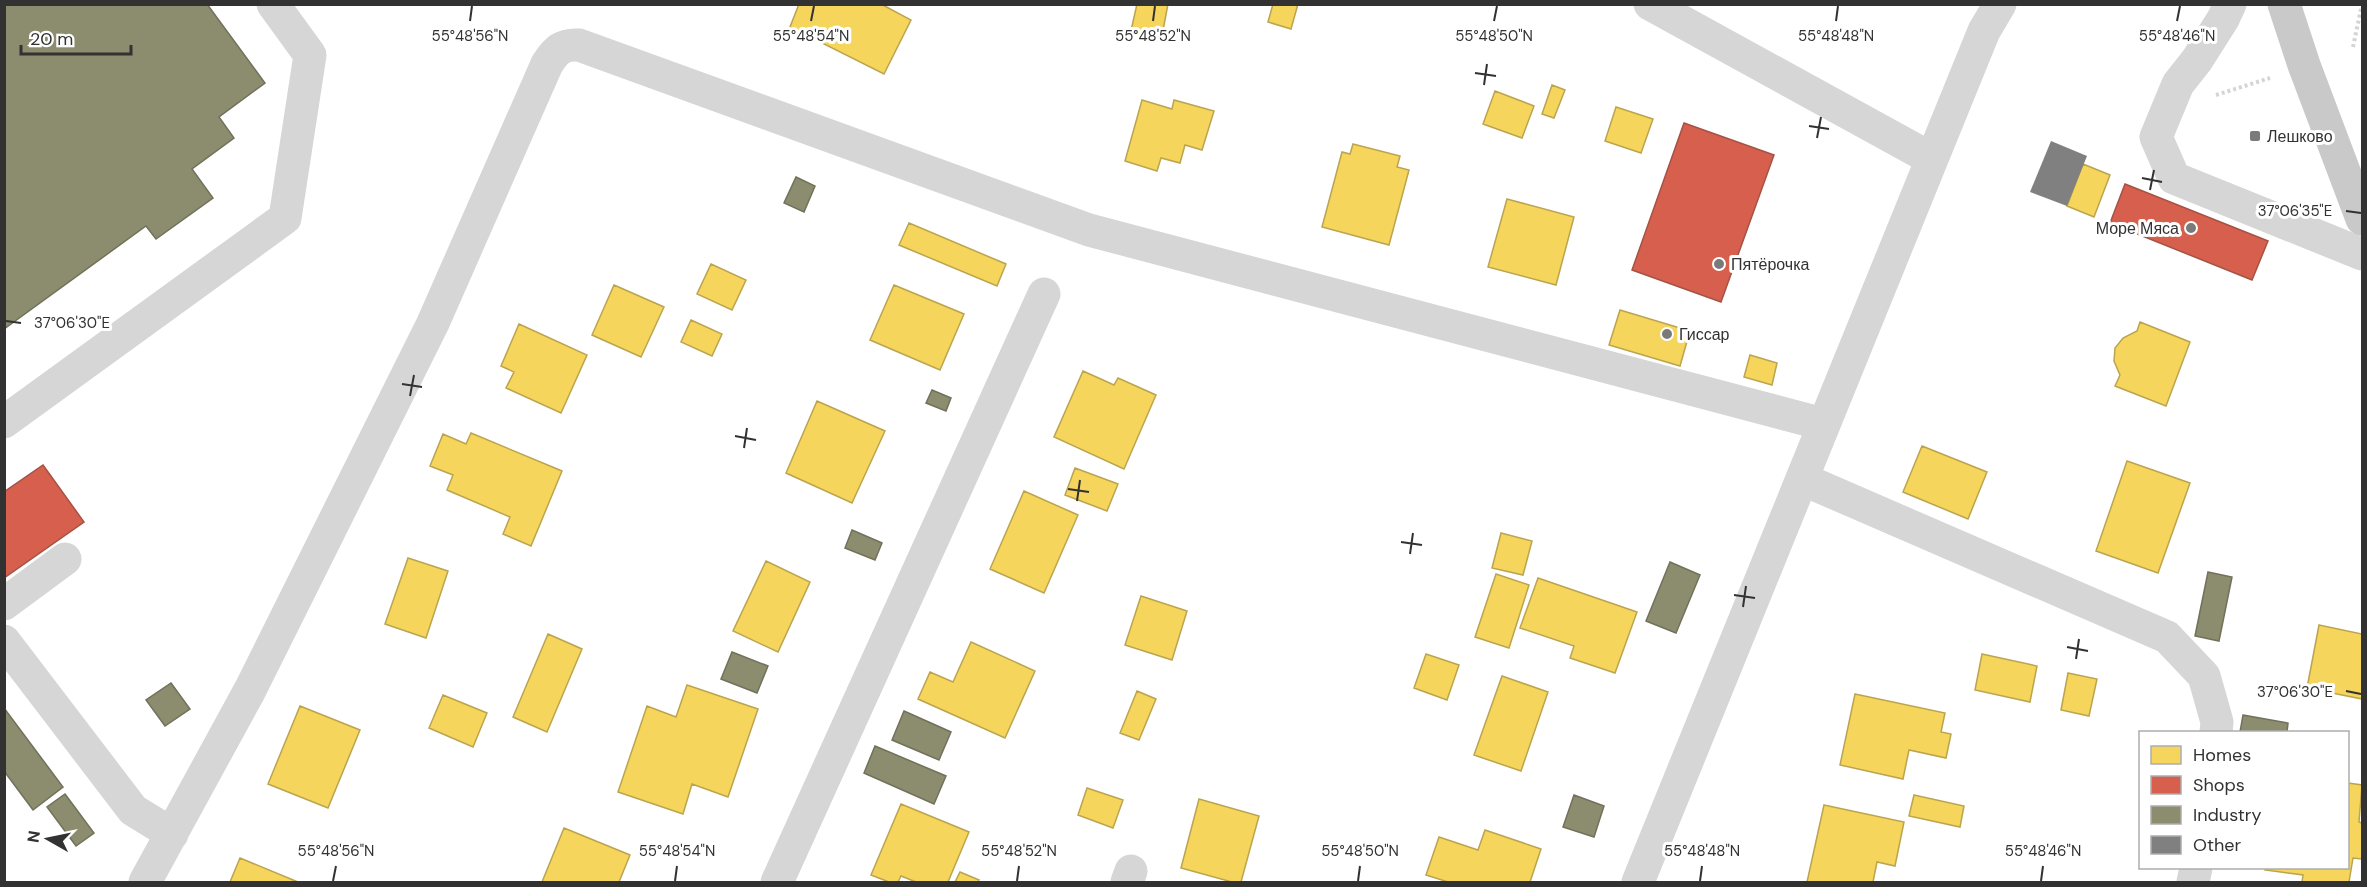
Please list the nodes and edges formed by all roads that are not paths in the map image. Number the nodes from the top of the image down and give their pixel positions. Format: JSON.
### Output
{"nodes":[{"id":1,"x":273,"y":4,"type":"edge"},
{"id":2,"x":1650,"y":4,"type":"edge"},
{"id":3,"x":2230,"y":4,"type":"edge"},
{"id":4,"x":2283,"y":8,"type":"edge"},
{"id":5,"x":1991,"y":13,"type":"edge"},
{"id":6,"x":1932,"y":159,"type":"junction"},
{"id":7,"x":2362,"y":219,"type":"edge"},
{"id":8,"x":2362,"y":254,"type":"edge"},
{"id":9,"x":1044,"y":294,"type":"dead end"},
{"id":10,"x":4,"y":422,"type":"edge"},
{"id":11,"x":1823,"y":424,"type":"junction"},
{"id":12,"x":1802,"y":479,"type":"junction"},
{"id":13,"x":65,"y":559,"type":"dead end"},
{"id":14,"x":4,"y":604,"type":"edge"},
{"id":15,"x":4,"y":641,"type":"edge"},
{"id":16,"x":2216,"y":731,"type":"edge"},
{"id":17,"x":172,"y":834,"type":"junction"},
{"id":18,"x":145,"y":882,"type":"edge"},
{"id":19,"x":777,"y":882,"type":"edge"},
{"id":20,"x":1638,"y":882,"type":"edge"}],
"edges":[{"from":1,"to":10,"type":"street"},
{"from":2,"to":6,"type":"street"},
{"from":3,"to":8,"type":"street"},
{"from":4,"to":7,"type":"main road"},
{"from":5,"to":6,"type":"street"},
{"from":6,"to":11,"type":"street"},
{"from":9,"to":19,"type":"street"},
{"from":11,"to":12,"type":"street"},
{"from":11,"to":17,"type":"street"},
{"from":12,"to":16,"type":"street"},
{"from":12,"to":20,"type":"street"},
{"from":13,"to":14,"type":"street"},
{"from":15,"to":17,"type":"street"},
{"from":17,"to":18,"type":"street"}]}
